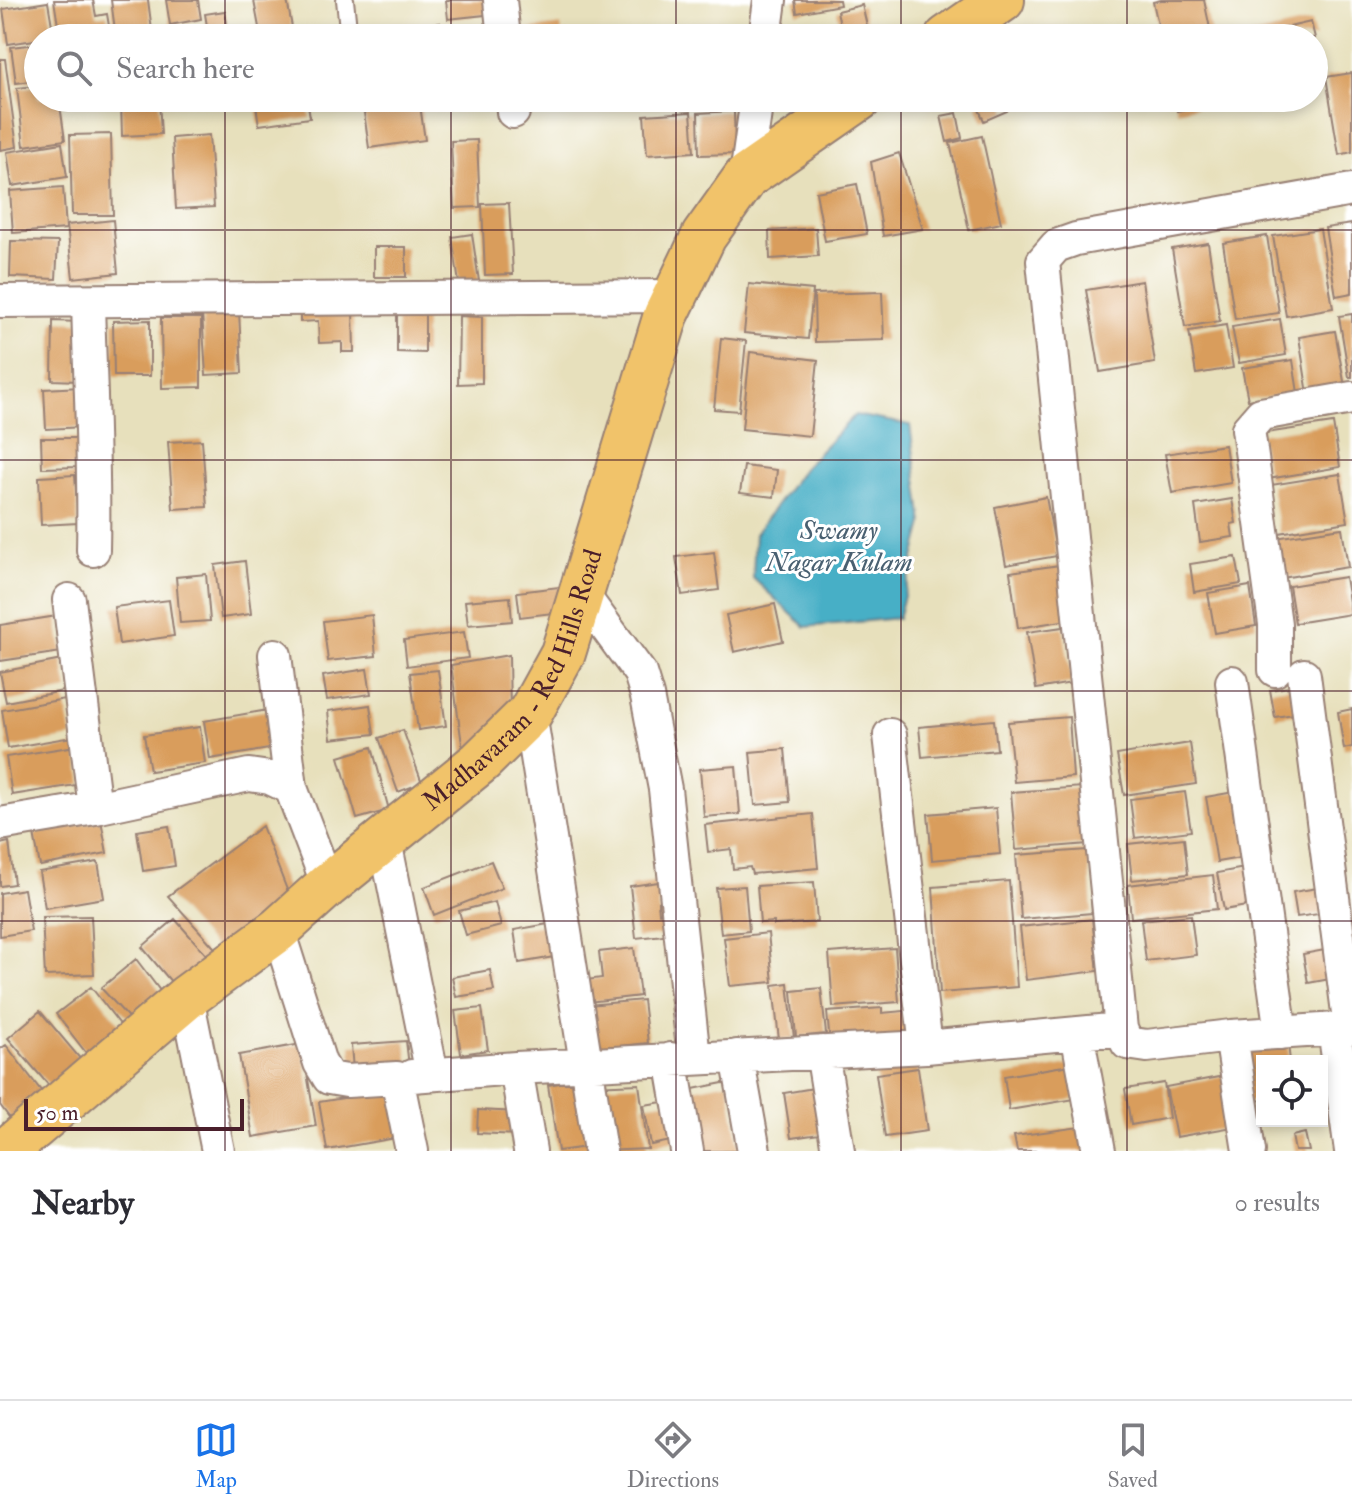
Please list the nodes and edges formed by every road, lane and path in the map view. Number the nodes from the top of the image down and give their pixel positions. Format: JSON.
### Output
{"nodes":[{"id":1,"x":345,"y":0,"type":"edge"},
{"id":2,"x":500,"y":0,"type":"edge"},
{"id":3,"x":770,"y":0,"type":"edge"},
{"id":4,"x":1002,"y":0,"type":"edge"},
{"id":5,"x":348,"y":24,"type":"edge"},
{"id":6,"x":503,"y":24,"type":"edge"},
{"id":7,"x":767,"y":24,"type":"edge"},
{"id":8,"x":967,"y":24,"type":"edge"},
{"id":9,"x":755,"y":112,"type":"edge"},
{"id":10,"x":840,"y":112,"type":"edge"},
{"id":11,"x":746,"y":177,"type":"junction"},
{"id":12,"x":1352,"y":190,"type":"edge"},
{"id":13,"x":677,"y":296,"type":"junction"},
{"id":14,"x":0,"y":301,"type":"edge"},
{"id":15,"x":88,"y":302,"type":"junction"},
{"id":16,"x":0,"y":311,"type":"edge"},
{"id":17,"x":1352,"y":398,"type":"edge"},
{"id":18,"x":93,"y":550,"type":"dead end"},
{"id":19,"x":582,"y":594,"type":"junction"},
{"id":20,"x":69,"y":600,"type":"dead end"},
{"id":21,"x":275,"y":655,"type":"dead end"},
{"id":22,"x":1232,"y":682,"type":"dead end"},
{"id":23,"x":530,"y":713,"type":"junction"},
{"id":24,"x":890,"y":735,"type":"dead end"},
{"id":25,"x":291,"y":788,"type":"junction"},
{"id":26,"x":95,"y":808,"type":"junction"},
{"id":27,"x":0,"y":824,"type":"edge"},
{"id":28,"x":385,"y":841,"type":"junction"},
{"id":29,"x":328,"y":885,"type":"junction"},
{"id":30,"x":278,"y":930,"type":"junction"},
{"id":31,"x":187,"y":997,"type":"junction"},
{"id":32,"x":1345,"y":1028,"type":"edge"},
{"id":33,"x":1121,"y":1029,"type":"junction"},
{"id":34,"x":1077,"y":1033,"type":"junction"},
{"id":35,"x":1281,"y":1033,"type":"junction"},
{"id":36,"x":1231,"y":1036,"type":"junction"},
{"id":37,"x":926,"y":1047,"type":"junction"},
{"id":38,"x":822,"y":1052,"type":"junction"},
{"id":39,"x":737,"y":1056,"type":"junction"},
{"id":40,"x":683,"y":1058,"type":"junction"},
{"id":41,"x":584,"y":1063,"type":"junction"},
{"id":42,"x":516,"y":1068,"type":"junction"},
{"id":43,"x":432,"y":1074,"type":"junction"},
{"id":44,"x":397,"y":1078,"type":"junction"},
{"id":45,"x":26,"y":1143,"type":"edge"},
{"id":46,"x":218,"y":1151,"type":"edge"},
{"id":47,"x":412,"y":1151,"type":"edge"},
{"id":48,"x":530,"y":1151,"type":"edge"},
{"id":49,"x":600,"y":1151,"type":"edge"},
{"id":50,"x":687,"y":1151,"type":"edge"},
{"id":51,"x":754,"y":1151,"type":"edge"},
{"id":52,"x":838,"y":1151,"type":"edge"},
{"id":53,"x":1099,"y":1151,"type":"edge"},
{"id":54,"x":1249,"y":1151,"type":"edge"},
{"id":55,"x":1351,"y":1151,"type":"edge"}],
"edges":[{"from":1,"to":5,"type":"lane"},
{"from":2,"to":6,"type":"street"},
{"from":3,"to":7,"type":"street"},
{"from":4,"to":8,"type":"main road"},
{"from":9,"to":11,"type":"street"},
{"from":10,"to":11,"type":"main road","name":"Madhavaram - Red Hills Road"},
{"from":11,"to":13,"type":"main road","name":"Madhavaram - Red Hills Road"},
{"from":12,"to":33,"type":"street"},
{"from":13,"to":15,"type":"street"},
{"from":13,"to":19,"type":"main road","name":"Madhavaram - Red Hills Road"},
{"from":14,"to":15,"type":"street"},
{"from":14,"to":16,"type":"street"},
{"from":15,"to":18,"type":"street"},
{"from":17,"to":32,"type":"street"},
{"from":19,"to":23,"type":"main road","name":"Madhavaram - Red Hills Road"},
{"from":19,"to":40,"type":"street"},
{"from":20,"to":26,"type":"street"},
{"from":21,"to":25,"type":"street"},
{"from":22,"to":35,"type":"street"},
{"from":23,"to":28,"type":"main road","name":"Madhavaram - Red Hills Road"},
{"from":23,"to":41,"type":"street"},
{"from":24,"to":37,"type":"street"},
{"from":25,"to":26,"type":"street"},
{"from":25,"to":29,"type":"street"},
{"from":26,"to":27,"type":"street"},
{"from":28,"to":29,"type":"main road","name":"Madhavaram - Red Hills Road"},
{"from":28,"to":43,"type":"street"},
{"from":29,"to":30,"type":"main road","name":"Madhavaram - Red Hills Road"},
{"from":30,"to":31,"type":"main road","name":"Madhavaram - Red Hills Road"},
{"from":30,"to":44,"type":"street"},
{"from":31,"to":45,"type":"main road","name":"Madhavaram - Red Hills Road"},
{"from":31,"to":46,"type":"street"},
{"from":32,"to":35,"type":"street"},
{"from":32,"to":55,"type":"street"},
{"from":33,"to":34,"type":"street"},
{"from":33,"to":36,"type":"street"},
{"from":34,"to":37,"type":"street"},
{"from":34,"to":53,"type":"street"},
{"from":35,"to":36,"type":"street"},
{"from":36,"to":54,"type":"street"},
{"from":37,"to":38,"type":"street"},
{"from":38,"to":39,"type":"street"},
{"from":38,"to":52,"type":"street"},
{"from":39,"to":40,"type":"street"},
{"from":39,"to":51,"type":"street"},
{"from":40,"to":41,"type":"street"},
{"from":40,"to":50,"type":"street"},
{"from":41,"to":42,"type":"street"},
{"from":41,"to":49,"type":"street"},
{"from":42,"to":43,"type":"street"},
{"from":42,"to":48,"type":"street"},
{"from":43,"to":44,"type":"street"},
{"from":44,"to":47,"type":"street"}]}
